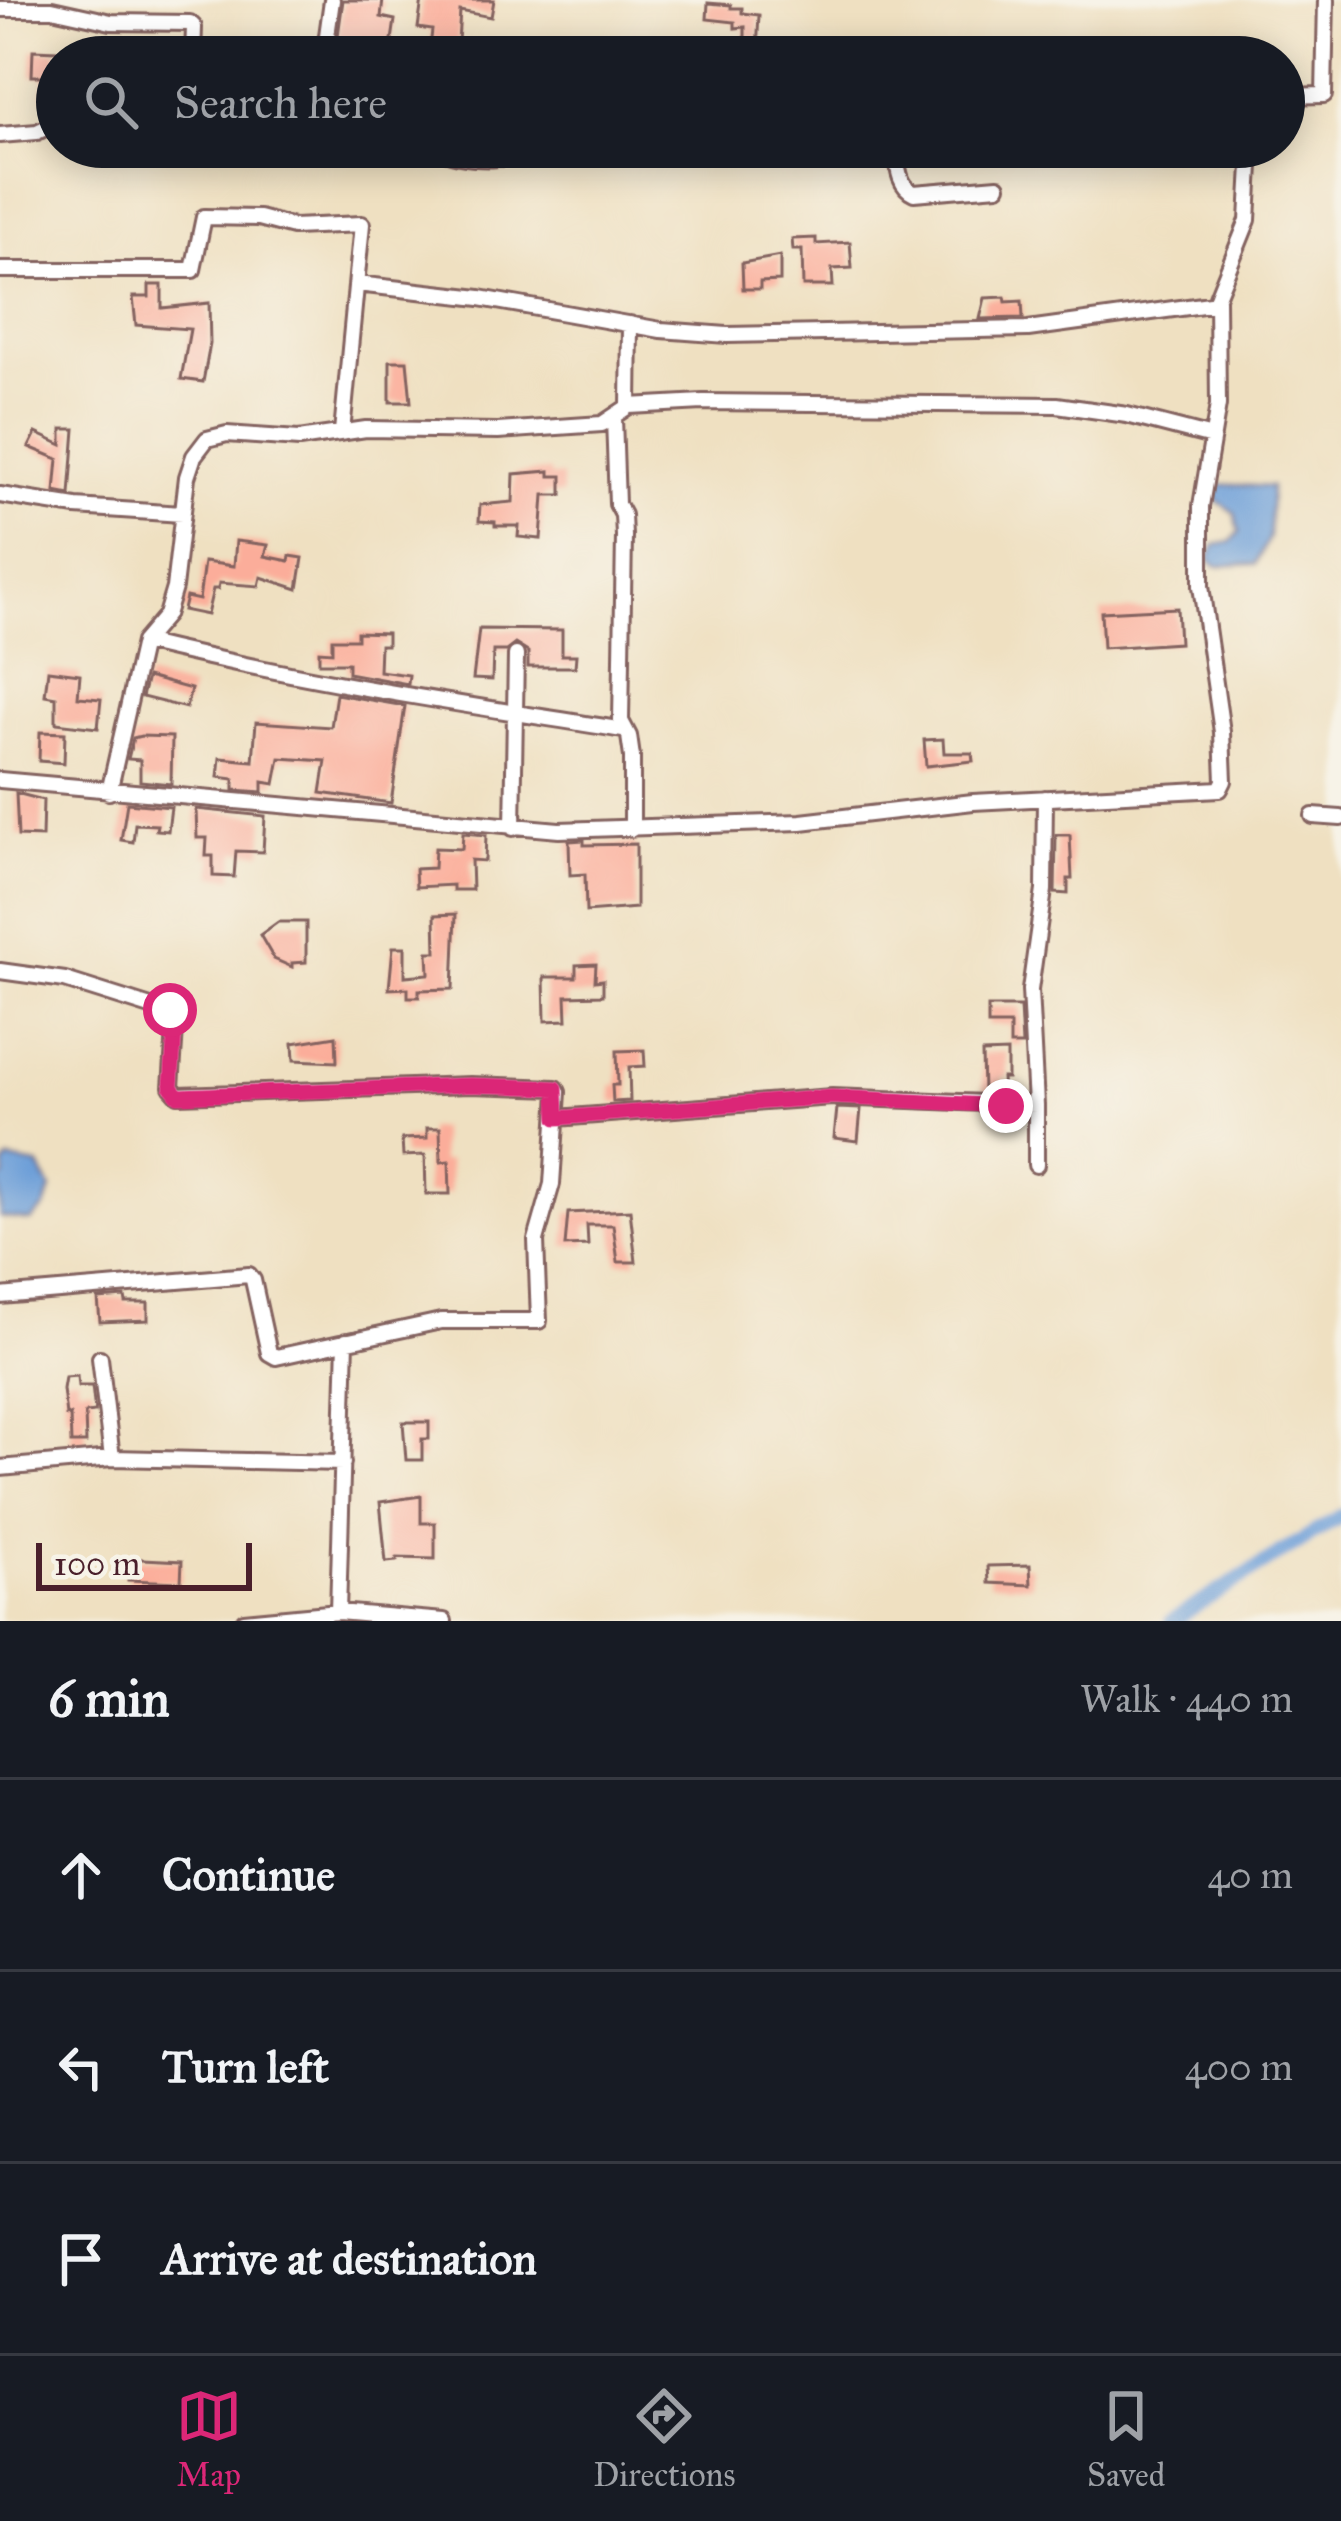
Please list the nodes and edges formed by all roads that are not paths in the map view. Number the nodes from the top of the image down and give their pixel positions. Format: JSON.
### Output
{"nodes":[{"id":1,"x":332,"y":0,"type":"edge"},
{"id":2,"x":1326,"y":0,"type":"edge"},
{"id":3,"x":0,"y":9,"type":"edge"},
{"id":4,"x":194,"y":36,"type":"edge"},
{"id":5,"x":327,"y":36,"type":"edge"},
{"id":6,"x":1305,"y":95,"type":"edge"},
{"id":7,"x":36,"y":132,"type":"edge"},
{"id":8,"x":0,"y":134,"type":"edge"},
{"id":9,"x":899,"y":168,"type":"edge"},
{"id":10,"x":1251,"y":168,"type":"edge"},
{"id":11,"x":998,"y":186,"type":"dead end"},
{"id":12,"x":0,"y":270,"type":"edge"},
{"id":13,"x":357,"y":284,"type":"junction"},
{"id":14,"x":1216,"y":303,"type":"junction"},
{"id":15,"x":630,"y":323,"type":"junction"},
{"id":16,"x":628,"y":406,"type":"junction"},
{"id":17,"x":614,"y":418,"type":"junction"},
{"id":18,"x":343,"y":432,"type":"junction"},
{"id":19,"x":1212,"y":437,"type":"junction"},
{"id":20,"x":0,"y":495,"type":"edge"},
{"id":21,"x":182,"y":514,"type":"junction"},
{"id":22,"x":143,"y":642,"type":"junction"},
{"id":23,"x":516,"y":655,"type":"dead end"},
{"id":24,"x":514,"y":715,"type":"junction"},
{"id":25,"x":623,"y":730,"type":"junction"},
{"id":26,"x":0,"y":780,"type":"edge"},
{"id":27,"x":110,"y":792,"type":"junction"},
{"id":28,"x":1045,"y":798,"type":"junction"},
{"id":29,"x":1313,"y":816,"type":"dead end"},
{"id":30,"x":1341,"y":818,"type":"edge"},
{"id":31,"x":513,"y":828,"type":"junction"},
{"id":32,"x":632,"y":829,"type":"junction"},
{"id":33,"x":0,"y":971,"type":"edge"},
{"id":34,"x":1036,"y":1106,"type":"junction"},
{"id":35,"x":557,"y":1118,"type":"junction"},
{"id":36,"x":1036,"y":1165,"type":"dead end"},
{"id":37,"x":0,"y":1296,"type":"edge"},
{"id":38,"x":346,"y":1341,"type":"junction"},
{"id":39,"x":100,"y":1358,"type":"dead end"},
{"id":40,"x":112,"y":1457,"type":"junction"},
{"id":41,"x":343,"y":1462,"type":"junction"},
{"id":42,"x":0,"y":1468,"type":"edge"},
{"id":43,"x":338,"y":1612,"type":"junction"},
{"id":44,"x":244,"y":1621,"type":"edge"},
{"id":45,"x":444,"y":1621,"type":"edge"}],
"edges":[{"from":1,"to":5,"type":"street"},
{"from":2,"to":6,"type":"street"},
{"from":3,"to":4,"type":"street"},
{"from":7,"to":8,"type":"street"},
{"from":9,"to":11,"type":"street"},
{"from":10,"to":14,"type":"street"},
{"from":12,"to":13,"type":"street"},
{"from":13,"to":15,"type":"street"},
{"from":13,"to":18,"type":"street"},
{"from":14,"to":15,"type":"street"},
{"from":14,"to":19,"type":"street"},
{"from":15,"to":16,"type":"street"},
{"from":16,"to":17,"type":"street"},
{"from":16,"to":19,"type":"street"},
{"from":17,"to":18,"type":"street"},
{"from":17,"to":25,"type":"street"},
{"from":18,"to":21,"type":"street"},
{"from":19,"to":28,"type":"street"},
{"from":20,"to":21,"type":"street"},
{"from":21,"to":22,"type":"street"},
{"from":22,"to":24,"type":"street"},
{"from":22,"to":27,"type":"street"},
{"from":23,"to":24,"type":"street"},
{"from":24,"to":25,"type":"street"},
{"from":24,"to":31,"type":"street"},
{"from":25,"to":32,"type":"street"},
{"from":26,"to":27,"type":"street"},
{"from":27,"to":31,"type":"street"},
{"from":28,"to":32,"type":"street"},
{"from":28,"to":34,"type":"street"},
{"from":29,"to":30,"type":"street"},
{"from":31,"to":32,"type":"street"},
{"from":33,"to":35,"type":"street"},
{"from":34,"to":35,"type":"street"},
{"from":34,"to":36,"type":"street"},
{"from":35,"to":38,"type":"street"},
{"from":37,"to":38,"type":"street"},
{"from":38,"to":41,"type":"street"},
{"from":39,"to":40,"type":"street"},
{"from":40,"to":41,"type":"street"},
{"from":40,"to":42,"type":"street"},
{"from":41,"to":43,"type":"street"},
{"from":43,"to":44,"type":"street"},
{"from":43,"to":45,"type":"street"}]}
